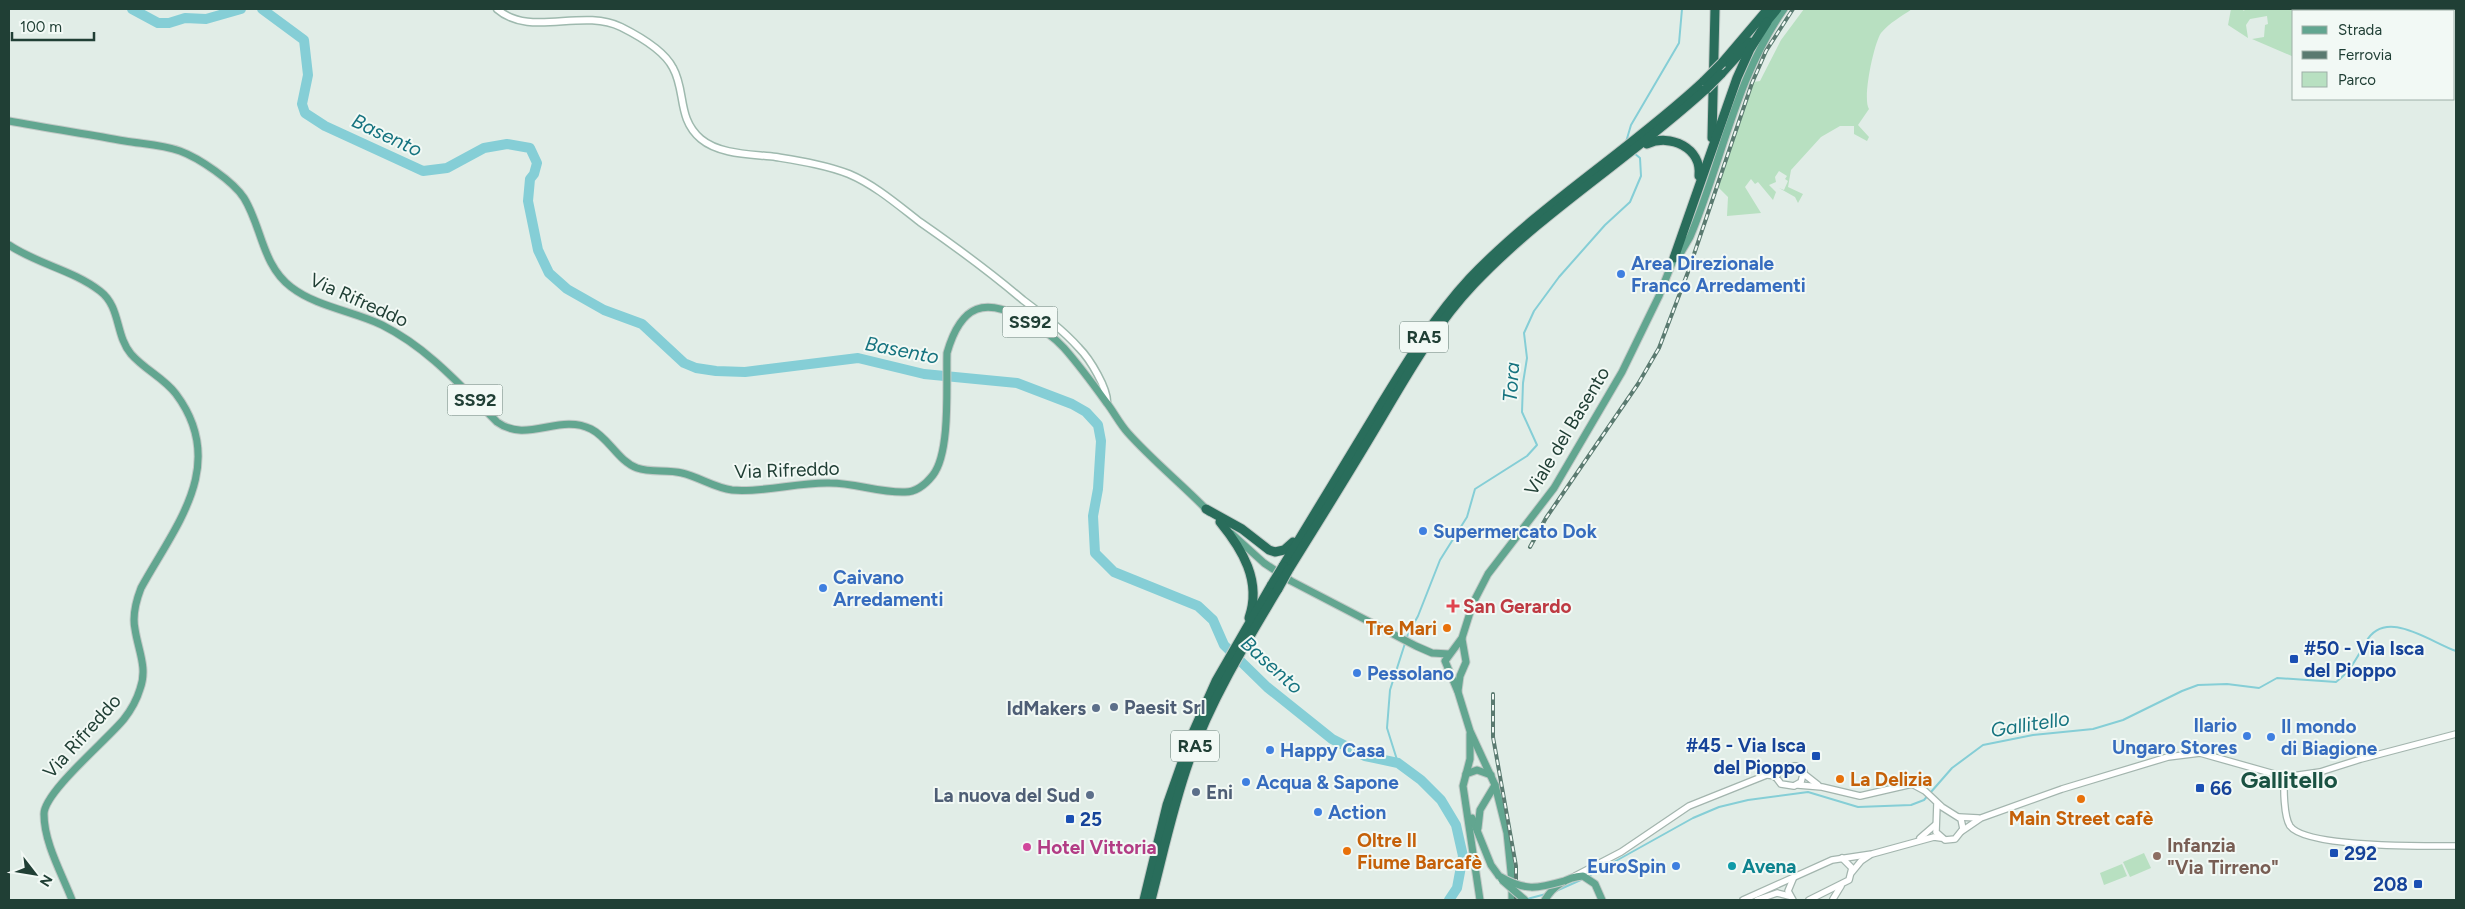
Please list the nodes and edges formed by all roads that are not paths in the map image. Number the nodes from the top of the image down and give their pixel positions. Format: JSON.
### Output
{"nodes":[{"id":1,"x":497,"y":9,"type":"edge"},
{"id":2,"x":1715,"y":9,"type":"edge"},
{"id":3,"x":1761,"y":9,"type":"edge"},
{"id":4,"x":1768,"y":9,"type":"edge"},
{"id":5,"x":1777,"y":9,"type":"edge"},
{"id":6,"x":1784,"y":9,"type":"edge"},
{"id":7,"x":1767,"y":22,"type":"junction"},
{"id":8,"x":1743,"y":41,"type":"junction"},
{"id":9,"x":1705,"y":85,"type":"junction"},
{"id":10,"x":9,"y":122,"type":"edge"},
{"id":11,"x":1645,"y":137,"type":"junction"},
{"id":12,"x":1636,"y":149,"type":"junction"},
{"id":13,"x":1708,"y":158,"type":"junction"},
{"id":14,"x":1698,"y":185,"type":"junction"},
{"id":15,"x":9,"y":245,"type":"edge"},
{"id":16,"x":1674,"y":258,"type":"junction"},
{"id":17,"x":1107,"y":403,"type":"junction"},
{"id":18,"x":1343,"y":467,"type":"junction"},
{"id":19,"x":1206,"y":509,"type":"junction"},
{"id":20,"x":1220,"y":522,"type":"junction"},
{"id":21,"x":1275,"y":586,"type":"junction"},
{"id":22,"x":1248,"y":633,"type":"junction"},
{"id":23,"x":1462,"y":638,"type":"junction"},
{"id":24,"x":1432,"y":653,"type":"junction"},
{"id":25,"x":1451,"y":653,"type":"junction"},
{"id":26,"x":1464,"y":656,"type":"junction"},
{"id":27,"x":1447,"y":668,"type":"junction"},
{"id":28,"x":1462,"y":671,"type":"junction"},
{"id":29,"x":1458,"y":692,"type":"junction"},
{"id":30,"x":1470,"y":731,"type":"junction"},
{"id":31,"x":2456,"y":734,"type":"edge"},
{"id":32,"x":1778,"y":770,"type":"junction"},
{"id":33,"x":1466,"y":774,"type":"junction"},
{"id":34,"x":1804,"y":774,"type":"junction"},
{"id":35,"x":1766,"y":775,"type":"junction"},
{"id":36,"x":1491,"y":776,"type":"junction"},
{"id":37,"x":2286,"y":777,"type":"junction"},
{"id":38,"x":1776,"y":778,"type":"junction"},
{"id":39,"x":1495,"y":785,"type":"junction"},
{"id":40,"x":1798,"y":785,"type":"junction"},
{"id":41,"x":1822,"y":787,"type":"junction"},
{"id":42,"x":1937,"y":803,"type":"junction"},
{"id":43,"x":1467,"y":809,"type":"junction"},
{"id":44,"x":1950,"y":812,"type":"junction"},
{"id":45,"x":1959,"y":817,"type":"junction"},
{"id":46,"x":1980,"y":818,"type":"junction"},
{"id":47,"x":1936,"y":822,"type":"junction"},
{"id":48,"x":1962,"y":831,"type":"junction"},
{"id":49,"x":1479,"y":834,"type":"junction"},
{"id":50,"x":1941,"y":838,"type":"junction"},
{"id":51,"x":1914,"y":842,"type":"junction"},
{"id":52,"x":2456,"y":846,"type":"edge"},
{"id":53,"x":1872,"y":854,"type":"junction"},
{"id":54,"x":1842,"y":858,"type":"junction"},
{"id":55,"x":1852,"y":872,"type":"junction"},
{"id":56,"x":1154,"y":874,"type":"junction"},
{"id":57,"x":1499,"y":876,"type":"junction"},
{"id":58,"x":1575,"y":876,"type":"junction"},
{"id":59,"x":1793,"y":879,"type":"junction"},
{"id":60,"x":1564,"y":881,"type":"junction"},
{"id":61,"x":1842,"y":884,"type":"junction"},
{"id":62,"x":1791,"y":898,"type":"edge"},
{"id":63,"x":1833,"y":899,"type":"edge"},
{"id":64,"x":72,"y":900,"type":"edge"},
{"id":65,"x":1144,"y":900,"type":"edge"},
{"id":66,"x":1151,"y":900,"type":"edge"},
{"id":67,"x":1480,"y":900,"type":"edge"},
{"id":68,"x":1512,"y":900,"type":"edge"},
{"id":69,"x":1525,"y":900,"type":"edge"},
{"id":70,"x":1545,"y":900,"type":"edge"},
{"id":71,"x":1602,"y":900,"type":"edge"},
{"id":72,"x":1743,"y":900,"type":"edge"},
{"id":73,"x":1756,"y":900,"type":"edge"},
{"id":74,"x":1813,"y":900,"type":"edge"}],
"edges":[{"from":1,"to":17,"type":"main road"},
{"from":2,"to":13,"type":"highway"},
{"from":3,"to":8,"type":"highway"},
{"from":4,"to":8,"type":"highway","number":"RA5"},
{"from":5,"to":7,"type":"highway","number":"RA5"},
{"from":6,"to":16,"type":"main road","name":"Viale del Basento"},
{"from":7,"to":9,"type":"highway","number":"RA5","bridge":true},
{"from":7,"to":13,"type":"highway"},
{"from":8,"to":9,"type":"highway","number":"RA5","bridge":true},
{"from":9,"to":11,"type":"highway","number":"RA5"},
{"from":10,"to":17,"type":"main road","name":"Via Rifreddo","number":"SS92"},
{"from":11,"to":12,"type":"highway","number":"RA5"},
{"from":11,"to":18,"type":"highway","number":"RA5"},
{"from":12,"to":14,"type":"highway"},
{"from":12,"to":21,"type":"highway","number":"RA5","bridge":true},
{"from":13,"to":14,"type":"highway"},
{"from":14,"to":16,"type":"highway"},
{"from":15,"to":64,"type":"main road","name":"Via Rifreddo"},
{"from":16,"to":23,"type":"main road","name":"Viale del Basento"},
{"from":17,"to":19,"type":"main road","name":"Via Rifreddo","number":"SS92"},
{"from":18,"to":19,"type":"highway"},
{"from":18,"to":21,"type":"highway","number":"RA5","bridge":true},
{"from":19,"to":20,"type":"main road","number":"SS92"},
{"from":20,"to":22,"type":"highway"},
{"from":20,"to":24,"type":"main road","number":"SS92"},
{"from":21,"to":22,"type":"highway","number":"RA5"},
{"from":22,"to":56,"type":"highway","number":"RA5"},
{"from":23,"to":25,"type":"main road"},
{"from":23,"to":26,"type":"main road"},
{"from":24,"to":25,"type":"main road","number":"SS92"},
{"from":24,"to":27,"type":"main road","number":"SS92"},
{"from":25,"to":26,"type":"main road"},
{"from":25,"to":27,"type":"main road"},
{"from":26,"to":28,"type":"main road"},
{"from":27,"to":28,"type":"main road"},
{"from":27,"to":29,"type":"main road"},
{"from":28,"to":29,"type":"main road"},
{"from":29,"to":30,"type":"main road"},
{"from":30,"to":33,"type":"main road"},
{"from":30,"to":36,"type":"main road"},
{"from":31,"to":37,"type":"street"},
{"from":32,"to":34,"type":"street"},
{"from":32,"to":35,"type":"street"},
{"from":32,"to":38,"type":"street"},
{"from":33,"to":36,"type":"main road"},
{"from":33,"to":43,"type":"main road"},
{"from":34,"to":40,"type":"street"},
{"from":34,"to":41,"type":"street"},
{"from":35,"to":38,"type":"street"},
{"from":35,"to":58,"type":"street"},
{"from":36,"to":39,"type":"main road"},
{"from":37,"to":46,"type":"street"},
{"from":37,"to":52,"type":"street"},
{"from":38,"to":40,"type":"street"},
{"from":39,"to":49,"type":"main road"},
{"from":39,"to":68,"type":"main road","bridge":true},
{"from":40,"to":41,"type":"street"},
{"from":41,"to":42,"type":"street"},
{"from":42,"to":44,"type":"street"},
{"from":42,"to":47,"type":"street"},
{"from":43,"to":49,"type":"main road"},
{"from":43,"to":67,"type":"main road"},
{"from":44,"to":45,"type":"street"},
{"from":44,"to":47,"type":"street"},
{"from":45,"to":46,"type":"street"},
{"from":45,"to":48,"type":"street"},
{"from":46,"to":48,"type":"street"},
{"from":47,"to":50,"type":"street"},
{"from":47,"to":51,"type":"street"},
{"from":48,"to":50,"type":"street"},
{"from":49,"to":57,"type":"main road"},
{"from":50,"to":51,"type":"street"},
{"from":51,"to":53,"type":"street"},
{"from":53,"to":54,"type":"street"},
{"from":53,"to":55,"type":"street"},
{"from":54,"to":55,"type":"street"},
{"from":54,"to":59,"type":"street"},
{"from":55,"to":61,"type":"street"},
{"from":56,"to":65,"type":"highway","number":"RA5"},
{"from":56,"to":66,"type":"highway","number":"RA5"},
{"from":57,"to":60,"type":"main road","bridge":true},
{"from":57,"to":69,"type":"main road","bridge":true},
{"from":58,"to":60,"type":"main road"},
{"from":58,"to":71,"type":"main road"},
{"from":59,"to":62,"type":"street"},
{"from":59,"to":72,"type":"street"},
{"from":60,"to":70,"type":"main road"},
{"from":61,"to":63,"type":"street"},
{"from":61,"to":74,"type":"street"},
{"from":62,"to":73,"type":"street"}]}
